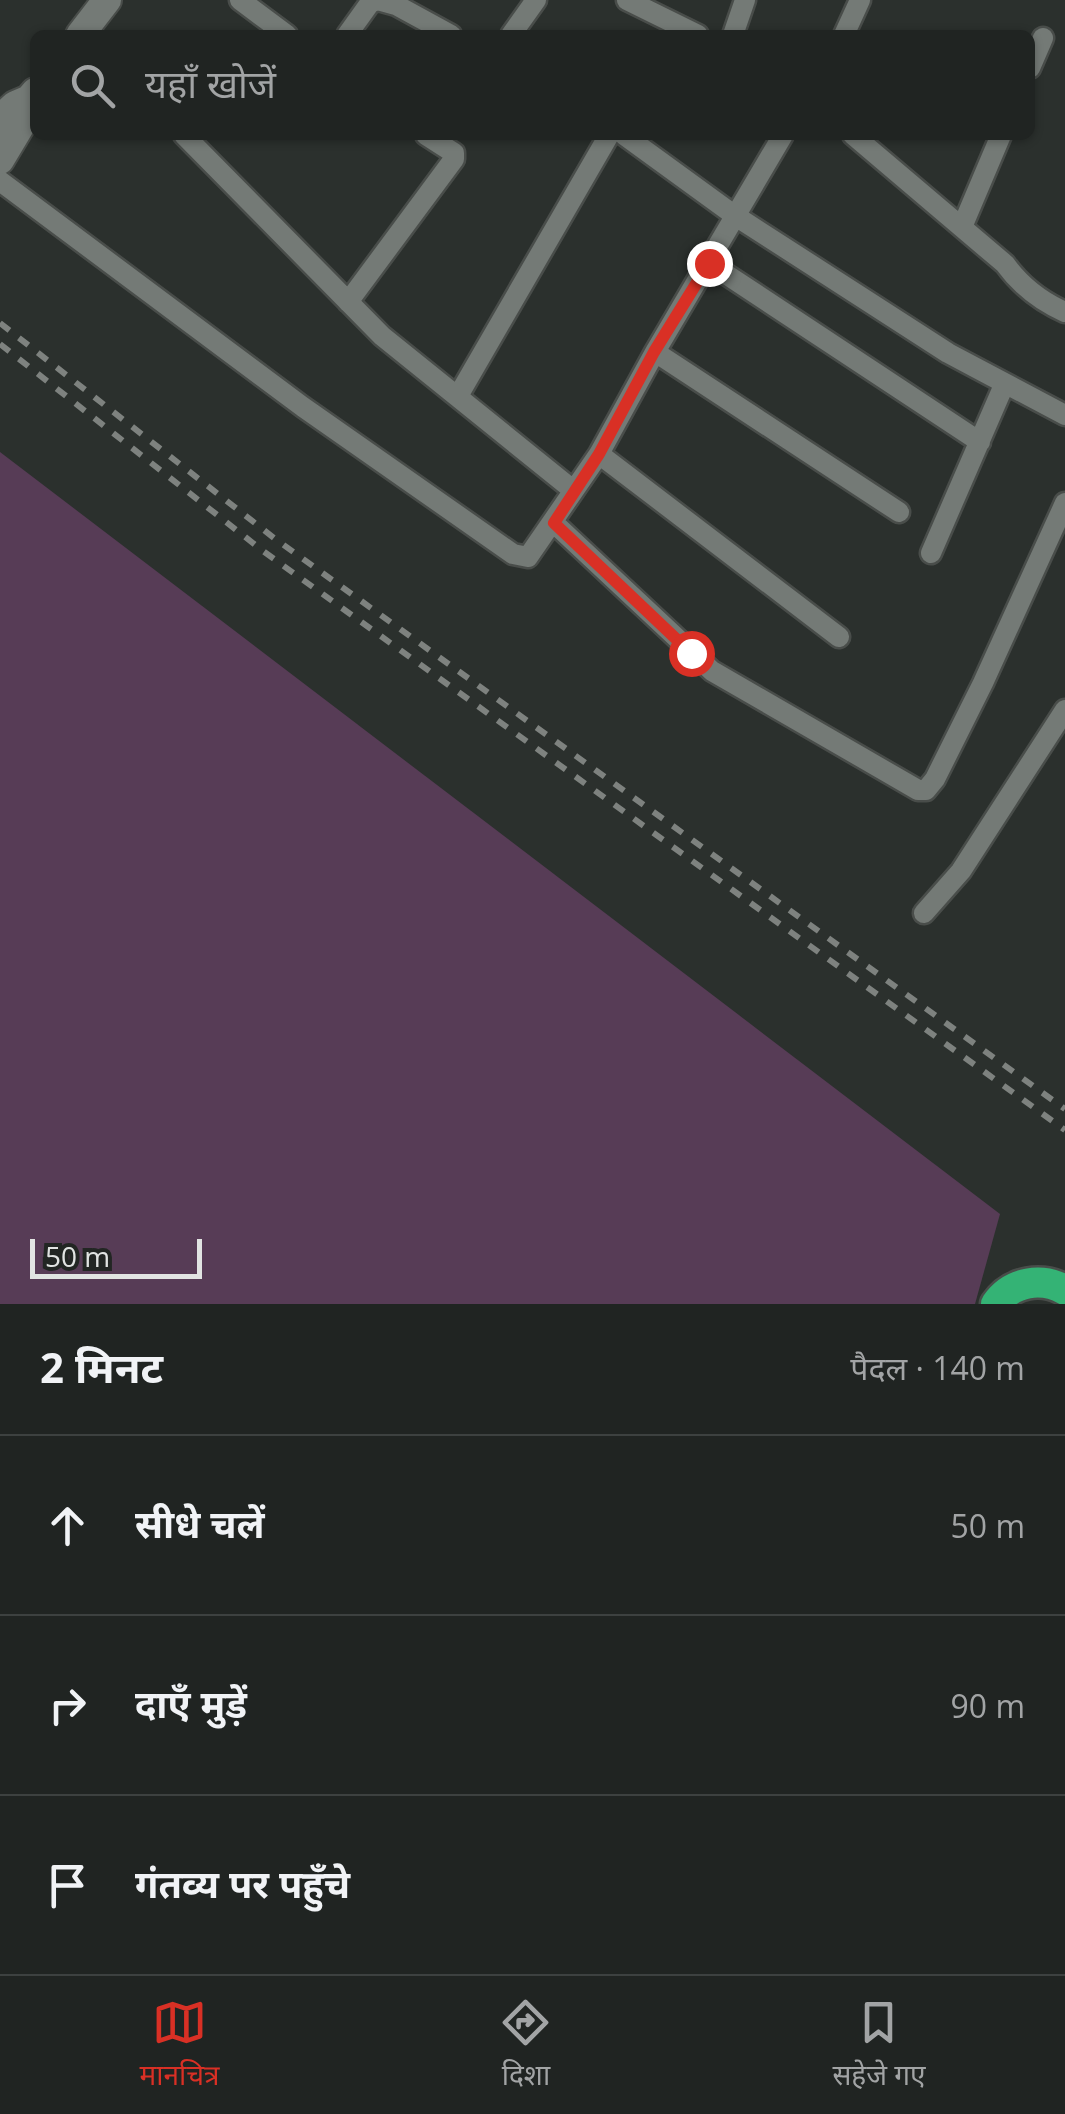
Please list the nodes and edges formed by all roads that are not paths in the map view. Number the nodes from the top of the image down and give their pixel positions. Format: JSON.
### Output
{"nodes":[{"id":1,"x":108,"y":0,"type":"edge"},
{"id":2,"x":240,"y":0,"type":"edge"},
{"id":3,"x":377,"y":0,"type":"edge"},
{"id":4,"x":536,"y":0,"type":"edge"},
{"id":5,"x":627,"y":0,"type":"edge"},
{"id":6,"x":744,"y":0,"type":"edge"},
{"id":7,"x":860,"y":0,"type":"edge"},
{"id":8,"x":86,"y":30,"type":"edge"},
{"id":9,"x":280,"y":30,"type":"edge"},
{"id":10,"x":351,"y":30,"type":"edge"},
{"id":11,"x":442,"y":30,"type":"edge"},
{"id":12,"x":515,"y":30,"type":"edge"},
{"id":13,"x":688,"y":30,"type":"edge"},
{"id":14,"x":735,"y":30,"type":"edge"},
{"id":15,"x":846,"y":30,"type":"edge"},
{"id":16,"x":1043,"y":38,"type":"dead end"},
{"id":17,"x":1035,"y":56,"type":"edge"},
{"id":18,"x":30,"y":97,"type":"edge"},
{"id":19,"x":30,"y":101,"type":"edge"},
{"id":20,"x":0,"y":119,"type":"edge"},
{"id":21,"x":189,"y":140,"type":"edge"},
{"id":22,"x":434,"y":140,"type":"edge"},
{"id":23,"x":606,"y":140,"type":"edge"},
{"id":24,"x":631,"y":140,"type":"edge"},
{"id":25,"x":780,"y":140,"type":"edge"},
{"id":26,"x":859,"y":140,"type":"edge"},
{"id":27,"x":999,"y":140,"type":"edge"},
{"id":28,"x":0,"y":160,"type":"edge"},
{"id":29,"x":0,"y":181,"type":"edge"},
{"id":30,"x":734,"y":215,"type":"junction"},
{"id":31,"x":962,"y":227,"type":"junction"},
{"id":32,"x":709,"y":263,"type":"junction"},
{"id":33,"x":348,"y":302,"type":"junction"},
{"id":34,"x":1065,"y":312,"type":"edge"},
{"id":35,"x":654,"y":352,"type":"junction"},
{"id":36,"x":1004,"y":385,"type":"junction"},
{"id":37,"x":458,"y":396,"type":"junction"},
{"id":38,"x":1065,"y":415,"type":"edge"},
{"id":39,"x":980,"y":442,"type":"junction"},
{"id":40,"x":599,"y":454,"type":"junction"},
{"id":41,"x":573,"y":490,"type":"junction"},
{"id":42,"x":1065,"y":503,"type":"edge"},
{"id":43,"x":899,"y":512,"type":"dead end"},
{"id":44,"x":554,"y":523,"type":"junction"},
{"id":45,"x":931,"y":553,"type":"dead end"},
{"id":46,"x":839,"y":637,"type":"dead end"},
{"id":47,"x":1065,"y":710,"type":"edge"},
{"id":48,"x":924,"y":913,"type":"dead end"},
{"id":49,"x":1065,"y":1290,"type":"edge"},
{"id":50,"x":996,"y":1304,"type":"edge"}],
"edges":[{"from":1,"to":8,"type":"street"},
{"from":2,"to":9,"type":"street"},
{"from":3,"to":10,"type":"street"},
{"from":3,"to":11,"type":"street"},
{"from":4,"to":12,"type":"street"},
{"from":5,"to":13,"type":"street"},
{"from":6,"to":14,"type":"street"},
{"from":7,"to":15,"type":"street"},
{"from":16,"to":17,"type":"street"},
{"from":18,"to":20,"type":"street"},
{"from":19,"to":28,"type":"street"},
{"from":21,"to":33,"type":"street"},
{"from":22,"to":33,"type":"street"},
{"from":23,"to":37,"type":"street"},
{"from":24,"to":30,"type":"street"},
{"from":25,"to":30,"type":"street"},
{"from":26,"to":31,"type":"street"},
{"from":27,"to":31,"type":"street"},
{"from":29,"to":44,"type":"street"},
{"from":30,"to":32,"type":"street"},
{"from":30,"to":36,"type":"street"},
{"from":31,"to":34,"type":"street"},
{"from":32,"to":35,"type":"street"},
{"from":32,"to":39,"type":"street"},
{"from":33,"to":37,"type":"street"},
{"from":35,"to":40,"type":"street"},
{"from":35,"to":43,"type":"street"},
{"from":36,"to":38,"type":"street"},
{"from":36,"to":39,"type":"street"},
{"from":37,"to":41,"type":"street"},
{"from":39,"to":45,"type":"street"},
{"from":40,"to":41,"type":"street"},
{"from":40,"to":46,"type":"street"},
{"from":41,"to":44,"type":"street"},
{"from":42,"to":44,"type":"street"},
{"from":47,"to":48,"type":"street"},
{"from":49,"to":50,"type":"highway"}]}
